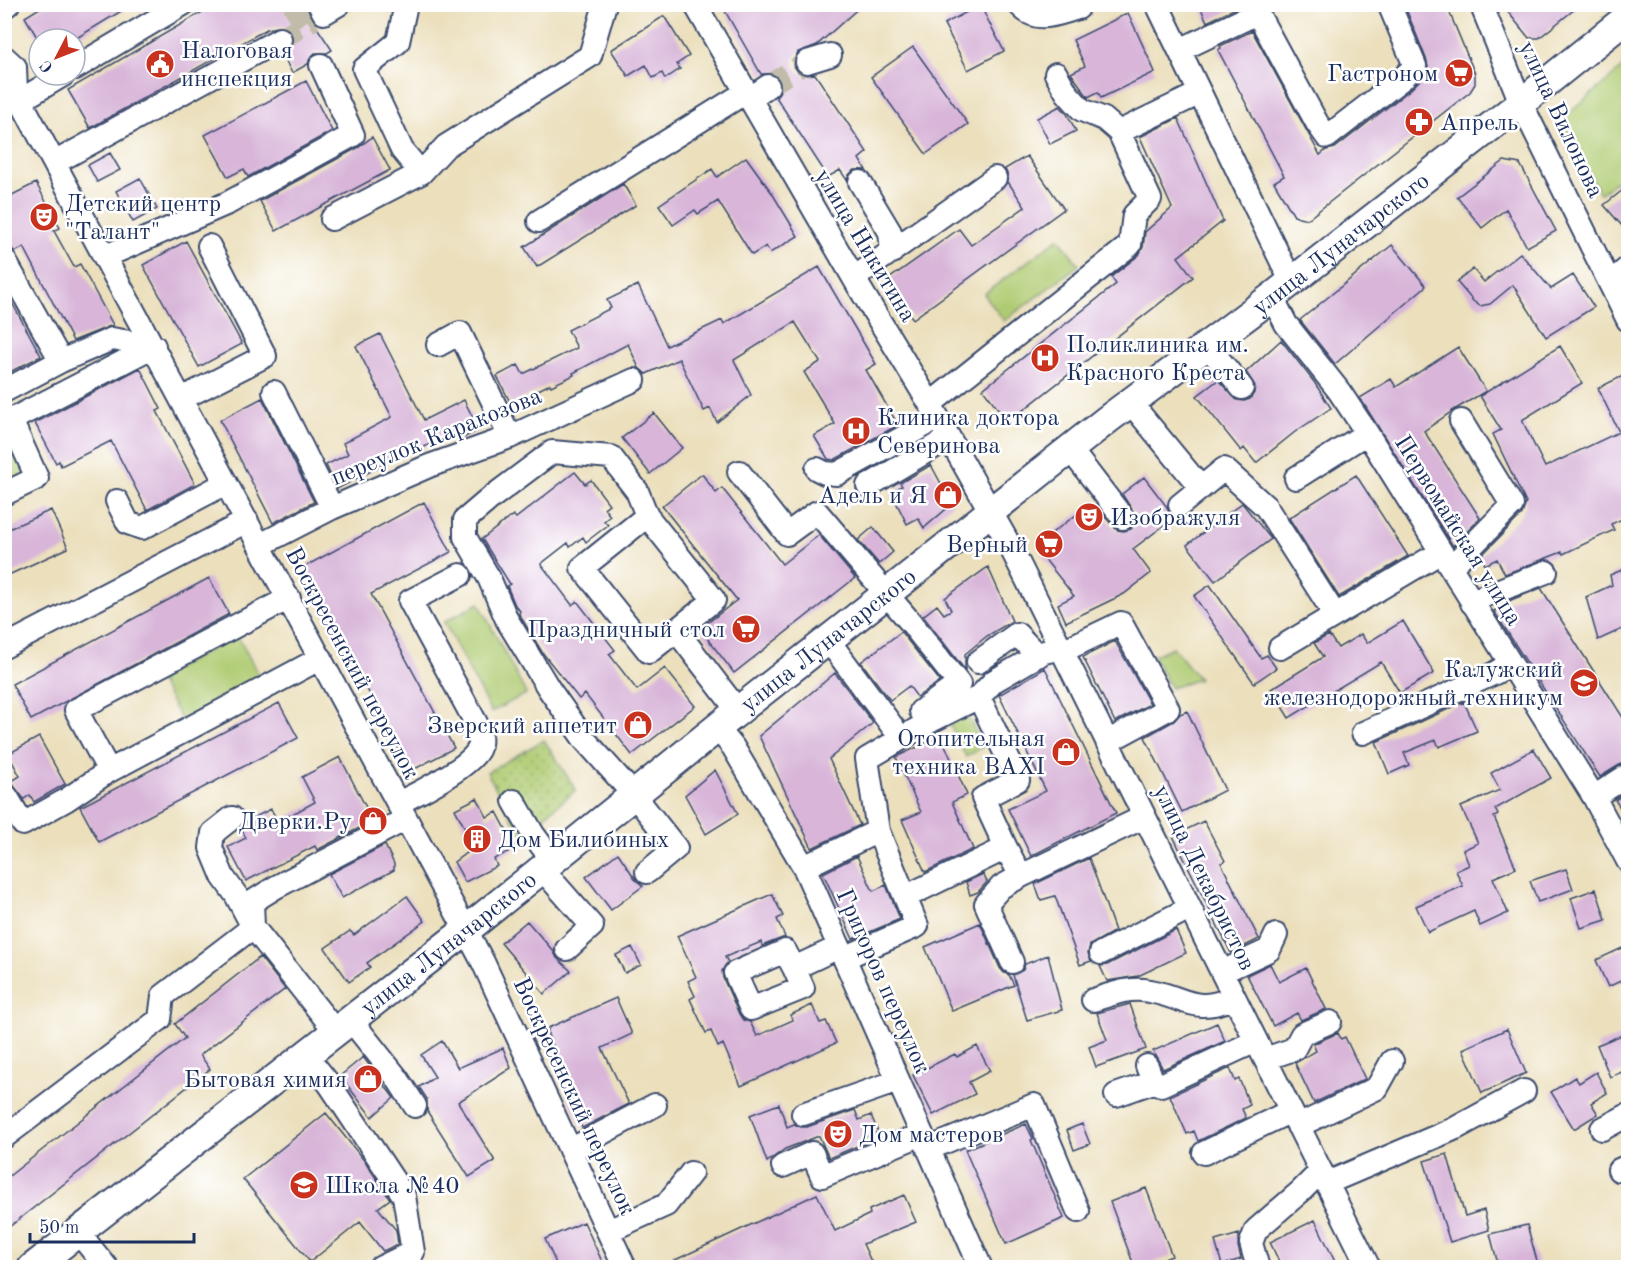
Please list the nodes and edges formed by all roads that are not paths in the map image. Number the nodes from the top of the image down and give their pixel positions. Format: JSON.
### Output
{"nodes":[{"id":1,"x":183,"y":4,"type":"edge"},
{"id":2,"x":406,"y":4,"type":"edge"},
{"id":3,"x":605,"y":4,"type":"edge"},
{"id":4,"x":695,"y":4,"type":"edge"},
{"id":5,"x":1019,"y":4,"type":"edge"},
{"id":6,"x":1157,"y":4,"type":"edge"},
{"id":7,"x":1389,"y":4,"type":"edge"},
{"id":8,"x":1079,"y":6,"type":"edge"},
{"id":9,"x":1484,"y":6,"type":"edge"},
{"id":10,"x":1260,"y":10,"type":"edge"},
{"id":11,"x":1629,"y":17,"type":"edge"},
{"id":12,"x":280,"y":39,"type":"tunnel mouth"},
{"id":13,"x":1180,"y":50,"type":"junction"},
{"id":14,"x":830,"y":55,"type":"dead end"},
{"id":15,"x":4,"y":57,"type":"edge"},
{"id":16,"x":87,"y":61,"type":"edge"},
{"id":17,"x":807,"y":62,"type":"tunnel mouth"},
{"id":18,"x":321,"y":65,"type":"dead end"},
{"id":19,"x":1056,"y":74,"type":"dead end"},
{"id":20,"x":768,"y":86,"type":"tunnel mouth"},
{"id":21,"x":28,"y":87,"type":"edge"},
{"id":22,"x":14,"y":92,"type":"edge"},
{"id":23,"x":1200,"y":93,"type":"junction"},
{"id":24,"x":748,"y":95,"type":"junction"},
{"id":25,"x":1521,"y":103,"type":"junction"},
{"id":26,"x":1119,"y":132,"type":"junction"},
{"id":27,"x":56,"y":162,"type":"junction"},
{"id":28,"x":422,"y":173,"type":"junction"},
{"id":29,"x":995,"y":178,"type":"dead end"},
{"id":30,"x":860,"y":182,"type":"dead end"},
{"id":31,"x":332,"y":219,"type":"dead end"},
{"id":32,"x":539,"y":221,"type":"dead end"},
{"id":33,"x":209,"y":246,"type":"dead end"},
{"id":34,"x":892,"y":252,"type":"junction"},
{"id":35,"x":106,"y":256,"type":"junction"},
{"id":36,"x":4,"y":259,"type":"edge"},
{"id":37,"x":1629,"y":268,"type":"edge"},
{"id":38,"x":854,"y":278,"type":"junction"},
{"id":39,"x":1610,"y":283,"type":"junction"},
{"id":40,"x":1281,"y":289,"type":"junction"},
{"id":41,"x":1629,"y":320,"type":"edge"},
{"id":42,"x":438,"y":345,"type":"dead end"},
{"id":43,"x":1207,"y":345,"type":"junction"},
{"id":44,"x":154,"y":346,"type":"junction"},
{"id":45,"x":61,"y":361,"type":"junction"},
{"id":46,"x":634,"y":380,"type":"dead end"},
{"id":47,"x":1242,"y":388,"type":"dead end"},
{"id":48,"x":4,"y":391,"type":"edge"},
{"id":49,"x":274,"y":392,"type":"dead end"},
{"id":50,"x":181,"y":399,"type":"junction"},
{"id":51,"x":1131,"y":402,"type":"junction"},
{"id":52,"x":934,"y":411,"type":"junction"},
{"id":53,"x":8,"y":419,"type":"edge"},
{"id":54,"x":1461,"y":422,"type":"dead end"},
{"id":55,"x":1367,"y":433,"type":"junction"},
{"id":56,"x":510,"y":437,"type":"junction"},
{"id":57,"x":949,"y":438,"type":"junction"},
{"id":58,"x":1070,"y":448,"type":"junction"},
{"id":59,"x":818,"y":469,"type":"dead end"},
{"id":60,"x":739,"y":472,"type":"dead end"},
{"id":61,"x":1296,"y":478,"type":"dead end"},
{"id":62,"x":226,"y":483,"type":"junction"},
{"id":63,"x":868,"y":486,"type":"dead end"},
{"id":64,"x":1201,"y":488,"type":"junction"},
{"id":65,"x":4,"y":494,"type":"edge"},
{"id":66,"x":117,"y":501,"type":"dead end"},
{"id":67,"x":1180,"y":505,"type":"dead end"},
{"id":68,"x":332,"y":508,"type":"junction"},
{"id":69,"x":991,"y":512,"type":"junction"},
{"id":70,"x":647,"y":516,"type":"junction"},
{"id":71,"x":1123,"y":518,"type":"dead end"},
{"id":72,"x":247,"y":521,"type":"junction"},
{"id":73,"x":260,"y":545,"type":"junction"},
{"id":74,"x":1445,"y":559,"type":"junction"},
{"id":75,"x":1546,"y":572,"type":"dead end"},
{"id":76,"x":460,"y":575,"type":"dead end"},
{"id":77,"x":887,"y":594,"type":"junction"},
{"id":78,"x":289,"y":598,"type":"junction"},
{"id":79,"x":1472,"y":603,"type":"junction"},
{"id":80,"x":1335,"y":615,"type":"junction"},
{"id":81,"x":676,"y":630,"type":"junction"},
{"id":82,"x":828,"y":640,"type":"junction"},
{"id":83,"x":4,"y":647,"type":"edge"},
{"id":84,"x":1280,"y":648,"type":"dead end"},
{"id":85,"x":1061,"y":649,"type":"junction"},
{"id":86,"x":1038,"y":656,"type":"junction"},
{"id":87,"x":321,"y":658,"type":"junction"},
{"id":88,"x":978,"y":662,"type":"dead end"},
{"id":89,"x":1510,"y":663,"type":"junction"},
{"id":90,"x":979,"y":697,"type":"junction"},
{"id":91,"x":727,"y":720,"type":"junction"},
{"id":92,"x":929,"y":722,"type":"junction"},
{"id":93,"x":1363,"y":733,"type":"dead end"},
{"id":94,"x":902,"y":738,"type":"junction"},
{"id":95,"x":1107,"y":742,"type":"junction"},
{"id":96,"x":109,"y":771,"type":"junction"},
{"id":97,"x":1629,"y":775,"type":"edge"},
{"id":98,"x":634,"y":795,"type":"junction"},
{"id":99,"x":8,"y":797,"type":"dead end"},
{"id":100,"x":1594,"y":797,"type":"junction"},
{"id":101,"x":514,"y":801,"type":"dead end"},
{"id":102,"x":402,"y":811,"type":"junction"},
{"id":103,"x":1144,"y":817,"type":"junction"},
{"id":104,"x":232,"y":818,"type":"dead end"},
{"id":105,"x":878,"y":831,"type":"junction"},
{"id":106,"x":1006,"y":848,"type":"junction"},
{"id":107,"x":1629,"y":861,"type":"edge"},
{"id":108,"x":547,"y":865,"type":"junction"},
{"id":109,"x":804,"y":867,"type":"junction"},
{"id":110,"x":647,"y":872,"type":"dead end"},
{"id":111,"x":1021,"y":876,"type":"junction"},
{"id":112,"x":905,"y":897,"type":"junction"},
{"id":113,"x":1190,"y":908,"type":"junction"},
{"id":114,"x":253,"y":927,"type":"junction"},
{"id":115,"x":465,"y":931,"type":"junction"},
{"id":116,"x":1276,"y":935,"type":"dead end"},
{"id":117,"x":567,"y":949,"type":"dead end"},
{"id":118,"x":841,"y":952,"type":"junction"},
{"id":119,"x":1101,"y":953,"type":"dead end"},
{"id":120,"x":1012,"y":962,"type":"dead end"},
{"id":121,"x":794,"y":968,"type":"dead end"},
{"id":122,"x":1222,"y":972,"type":"junction"},
{"id":123,"x":1234,"y":997,"type":"junction"},
{"id":124,"x":1093,"y":1000,"type":"dead end"},
{"id":125,"x":1330,"y":1022,"type":"dead end"},
{"id":126,"x":343,"y":1026,"type":"junction"},
{"id":127,"x":1261,"y":1050,"type":"junction"},
{"id":128,"x":306,"y":1055,"type":"junction"},
{"id":129,"x":1392,"y":1061,"type":"dead end"},
{"id":130,"x":898,"y":1081,"type":"junction"},
{"id":131,"x":1524,"y":1091,"type":"dead end"},
{"id":132,"x":1116,"y":1095,"type":"dead end"},
{"id":133,"x":655,"y":1105,"type":"dead end"},
{"id":134,"x":414,"y":1106,"type":"dead end"},
{"id":135,"x":803,"y":1114,"type":"dead end"},
{"id":136,"x":1629,"y":1115,"type":"edge"},
{"id":137,"x":1295,"y":1119,"type":"junction"},
{"id":138,"x":1602,"y":1129,"type":"dead end"},
{"id":139,"x":4,"y":1137,"type":"edge"},
{"id":140,"x":925,"y":1142,"type":"junction"},
{"id":141,"x":570,"y":1150,"type":"junction"},
{"id":142,"x":1204,"y":1153,"type":"dead end"},
{"id":143,"x":783,"y":1166,"type":"dead end"},
{"id":144,"x":691,"y":1173,"type":"dead end"},
{"id":145,"x":1324,"y":1177,"type":"junction"},
{"id":146,"x":1078,"y":1211,"type":"dead end"},
{"id":147,"x":608,"y":1231,"type":"junction"},
{"id":148,"x":78,"y":1232,"type":"junction"},
{"id":149,"x":32,"y":1268,"type":"edge"},
{"id":150,"x":107,"y":1268,"type":"edge"},
{"id":151,"x":380,"y":1268,"type":"edge"},
{"id":152,"x":625,"y":1268,"type":"edge"},
{"id":153,"x":981,"y":1268,"type":"edge"},
{"id":154,"x":1258,"y":1268,"type":"edge"},
{"id":155,"x":1369,"y":1268,"type":"edge"}],
"edges":[{"from":1,"to":16,"type":"street"},
{"from":2,"to":28,"type":"street"},
{"from":3,"to":28,"type":"street"},
{"from":4,"to":24,"type":"street","name":"улица Никитина"},
{"from":5,"to":8,"type":"street"},
{"from":6,"to":13,"type":"street","name":"Первомайская улица"},
{"from":7,"to":10,"type":"street"},
{"from":9,"to":25,"type":"street","name":"улица Вилонова"},
{"from":10,"to":13,"type":"street"},
{"from":11,"to":25,"type":"main road","name":"улица Луначарского"},
{"from":12,"to":27,"type":"street"},
{"from":13,"to":23,"type":"street","name":"Первомайская улица"},
{"from":14,"to":17,"type":"street"},
{"from":15,"to":22,"type":"street"},
{"from":18,"to":35,"type":"street"},
{"from":19,"to":26,"type":"street"},
{"from":20,"to":24,"type":"street"},
{"from":21,"to":22,"type":"street"},
{"from":22,"to":27,"type":"street","name":"Воскресенский переулок"},
{"from":23,"to":26,"type":"street"},
{"from":23,"to":40,"type":"street","name":"Первомайская улица"},
{"from":24,"to":32,"type":"street"},
{"from":24,"to":38,"type":"street","name":"улица Никитина"},
{"from":25,"to":39,"type":"street","name":"улица Вилонова"},
{"from":25,"to":40,"type":"main road","name":"улица Луначарского"},
{"from":26,"to":52,"type":"street"},
{"from":27,"to":35,"type":"street","name":"Воскресенский переулок"},
{"from":28,"to":31,"type":"street"},
{"from":29,"to":34,"type":"street"},
{"from":30,"to":34,"type":"street"},
{"from":33,"to":50,"type":"street"},
{"from":34,"to":38,"type":"street"},
{"from":35,"to":44,"type":"street","name":"Воскресенский переулок"},
{"from":36,"to":45,"type":"street"},
{"from":37,"to":39,"type":"street"},
{"from":38,"to":52,"type":"street","name":"улица Никитина"},
{"from":39,"to":41,"type":"street","name":"улица Вилонова"},
{"from":40,"to":43,"type":"main road","name":"улица Луначарского"},
{"from":40,"to":55,"type":"street","name":"Первомайская улица"},
{"from":42,"to":56,"type":"street"},
{"from":43,"to":47,"type":"street"},
{"from":43,"to":51,"type":"main road","name":"улица Луначарского"},
{"from":44,"to":45,"type":"street"},
{"from":44,"to":50,"type":"street","name":"Воскресенский переулок"},
{"from":44,"to":53,"type":"street"},
{"from":45,"to":48,"type":"street"},
{"from":46,"to":56,"type":"street","name":"переулок Каракозова"},
{"from":49,"to":68,"type":"street"},
{"from":50,"to":62,"type":"street","name":"Воскресенский переулок"},
{"from":51,"to":58,"type":"main road","name":"улица Луначарского"},
{"from":51,"to":64,"type":"street"},
{"from":52,"to":57,"type":"street","name":"улица Никитина"},
{"from":52,"to":59,"type":"street"},
{"from":53,"to":65,"type":"street"},
{"from":54,"to":74,"type":"street"},
{"from":55,"to":61,"type":"street"},
{"from":55,"to":74,"type":"street","name":"Первомайская улица"},
{"from":56,"to":68,"type":"street","name":"переулок Каракозова"},
{"from":57,"to":63,"type":"street"},
{"from":57,"to":69,"type":"street","name":"улица Никитина"},
{"from":58,"to":69,"type":"main road","name":"улица Луначарского"},
{"from":58,"to":71,"type":"street"},
{"from":60,"to":77,"type":"street"},
{"from":62,"to":66,"type":"street"},
{"from":62,"to":72,"type":"street","name":"Воскресенский переулок"},
{"from":64,"to":67,"type":"street"},
{"from":64,"to":80,"type":"street"},
{"from":68,"to":73,"type":"street","name":"переулок Каракозова"},
{"from":69,"to":77,"type":"main road","name":"улица Луначарского"},
{"from":69,"to":85,"type":"street","name":"улица Декабристов"},
{"from":70,"to":81,"type":"street"},
{"from":70,"to":81,"type":"street"},
{"from":70,"to":98,"type":"street"},
{"from":72,"to":73,"type":"street","name":"Воскресенский переулок"},
{"from":72,"to":83,"type":"street"},
{"from":73,"to":78,"type":"street","name":"Воскресенский переулок"},
{"from":74,"to":79,"type":"street","name":"Первомайская улица"},
{"from":74,"to":80,"type":"street"},
{"from":75,"to":79,"type":"street"},
{"from":76,"to":102,"type":"street"},
{"from":77,"to":82,"type":"main road","name":"улица Луначарского"},
{"from":77,"to":92,"type":"street"},
{"from":78,"to":87,"type":"street","name":"Воскресенский переулок"},
{"from":78,"to":96,"type":"street"},
{"from":79,"to":89,"type":"street","name":"Первомайская улица"},
{"from":80,"to":84,"type":"street"},
{"from":81,"to":91,"type":"street","name":"Григоров переулок"},
{"from":82,"to":91,"type":"main road","name":"улица Луначарского"},
{"from":82,"to":94,"type":"street"},
{"from":85,"to":86,"type":"street"},
{"from":85,"to":95,"type":"street","name":"улица Декабристов"},
{"from":85,"to":95,"type":"street"},
{"from":86,"to":88,"type":"street"},
{"from":86,"to":90,"type":"street"},
{"from":87,"to":96,"type":"street"},
{"from":87,"to":102,"type":"street","name":"Воскресенский переулок"},
{"from":89,"to":93,"type":"street"},
{"from":89,"to":100,"type":"street","name":"Первомайская улица"},
{"from":90,"to":92,"type":"street"},
{"from":90,"to":106,"type":"street"},
{"from":91,"to":98,"type":"main road","name":"улица Луначарского"},
{"from":91,"to":109,"type":"street","name":"Григоров переулок"},
{"from":92,"to":94,"type":"street"},
{"from":94,"to":105,"type":"street"},
{"from":95,"to":103,"type":"street","name":"улица Декабристов"},
{"from":96,"to":99,"type":"street"},
{"from":97,"to":100,"type":"street"},
{"from":98,"to":108,"type":"main road","name":"улица Луначарского"},
{"from":98,"to":110,"type":"street"},
{"from":100,"to":107,"type":"street","name":"Первомайская улица"},
{"from":101,"to":108,"type":"street"},
{"from":102,"to":114,"type":"street"},
{"from":102,"to":115,"type":"street","name":"Воскресенский переулок"},
{"from":103,"to":111,"type":"street"},
{"from":103,"to":113,"type":"street","name":"улица Декабристов"},
{"from":104,"to":114,"type":"street"},
{"from":105,"to":109,"type":"street"},
{"from":105,"to":112,"type":"street"},
{"from":106,"to":111,"type":"street"},
{"from":106,"to":112,"type":"street"},
{"from":108,"to":115,"type":"main road","name":"улица Луначарского"},
{"from":108,"to":117,"type":"street"},
{"from":109,"to":118,"type":"street","name":"Григоров переулок"},
{"from":111,"to":120,"type":"street"},
{"from":112,"to":118,"type":"street"},
{"from":113,"to":119,"type":"street"},
{"from":113,"to":122,"type":"street","name":"улица Декабристов"},
{"from":114,"to":126,"type":"street"},
{"from":114,"to":139,"type":"street"},
{"from":115,"to":126,"type":"main road","name":"улица Луначарского"},
{"from":115,"to":141,"type":"street","name":"Воскресенский переулок"},
{"from":116,"to":122,"type":"street"},
{"from":118,"to":121,"type":"street"},
{"from":118,"to":130,"type":"street","name":"Григоров переулок"},
{"from":122,"to":123,"type":"street","name":"улица Декабристов"},
{"from":123,"to":124,"type":"street"},
{"from":123,"to":127,"type":"street","name":"улица Декабристов"},
{"from":125,"to":127,"type":"street"},
{"from":126,"to":128,"type":"main road","name":"улица Луначарского"},
{"from":126,"to":134,"type":"street"},
{"from":127,"to":132,"type":"street"},
{"from":127,"to":137,"type":"street","name":"улица Декабристов"},
{"from":128,"to":148,"type":"main road","name":"улица Луначарского"},
{"from":128,"to":151,"type":"street"},
{"from":129,"to":137,"type":"street"},
{"from":130,"to":135,"type":"street"},
{"from":130,"to":140,"type":"street","name":"Григоров переулок"},
{"from":131,"to":145,"type":"street"},
{"from":133,"to":141,"type":"street"},
{"from":136,"to":138,"type":"street"},
{"from":137,"to":142,"type":"street"},
{"from":137,"to":145,"type":"street","name":"улица Декабристов"},
{"from":140,"to":143,"type":"street"},
{"from":140,"to":146,"type":"street"},
{"from":140,"to":153,"type":"street","name":"Григоров переулок"},
{"from":141,"to":147,"type":"street","name":"Воскресенский переулок"},
{"from":144,"to":147,"type":"street"},
{"from":145,"to":154,"type":"street"},
{"from":145,"to":155,"type":"street","name":"улица Декабристов"},
{"from":147,"to":152,"type":"street","name":"Воскресенский переулок"},
{"from":148,"to":149,"type":"main road","name":"улица Луначарского"},
{"from":148,"to":150,"type":"street"}]}
